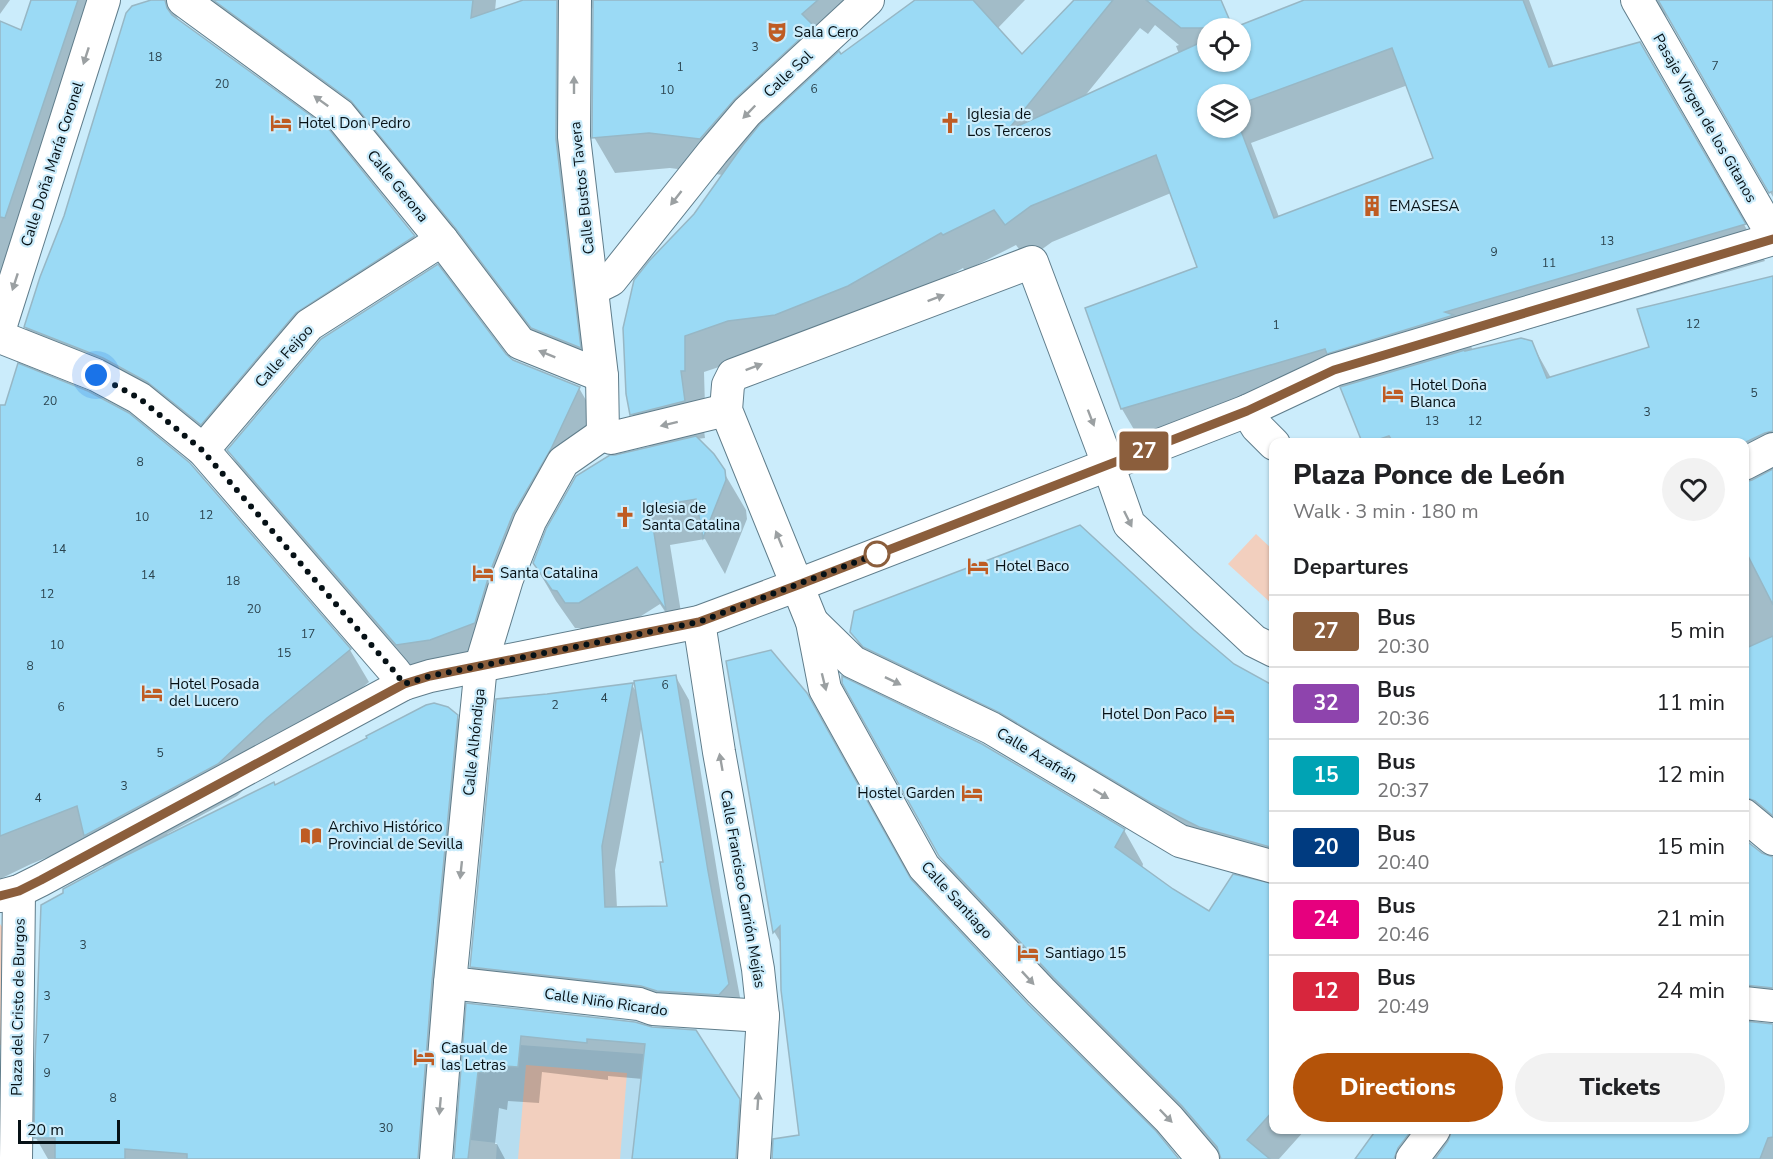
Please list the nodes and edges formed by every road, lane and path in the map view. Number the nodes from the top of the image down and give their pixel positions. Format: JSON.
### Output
{"nodes":[{"id":1,"x":104,"y":0,"type":"edge"},
{"id":2,"x":183,"y":0,"type":"edge"},
{"id":3,"x":575,"y":0,"type":"edge"},
{"id":4,"x":868,"y":0,"type":"edge"},
{"id":5,"x":1637,"y":0,"type":"edge"},
{"id":6,"x":1773,"y":237,"type":"edge"},
{"id":7,"x":442,"y":240,"type":"junction"},
{"id":8,"x":592,"y":290,"type":"junction"},
{"id":9,"x":0,"y":328,"type":"edge"},
{"id":10,"x":0,"y":337,"type":"edge"},
{"id":11,"x":602,"y":376,"type":"junction"},
{"id":12,"x":726,"y":410,"type":"junction"},
{"id":13,"x":1247,"y":411,"type":"junction"},
{"id":14,"x":603,"y":434,"type":"junction"},
{"id":15,"x":1269,"y":439,"type":"edge"},
{"id":16,"x":1773,"y":449,"type":"edge"},
{"id":17,"x":202,"y":450,"type":"junction"},
{"id":18,"x":1749,"y":461,"type":"edge"},
{"id":19,"x":1108,"y":464,"type":"junction"},
{"id":20,"x":798,"y":585,"type":"junction"},
{"id":21,"x":699,"y":622,"type":"junction"},
{"id":22,"x":812,"y":622,"type":"junction"},
{"id":23,"x":1269,"y":648,"type":"edge"},
{"id":24,"x":481,"y":665,"type":"junction"},
{"id":25,"x":404,"y":684,"type":"junction"},
{"id":26,"x":1749,"y":819,"type":"edge"},
{"id":27,"x":1773,"y":839,"type":"edge"},
{"id":28,"x":1269,"y":866,"type":"edge"},
{"id":29,"x":9,"y":893,"type":"edge"},
{"id":30,"x":450,"y":982,"type":"junction"},
{"id":31,"x":1749,"y":1004,"type":"edge"},
{"id":32,"x":1773,"y":1006,"type":"edge"},
{"id":33,"x":763,"y":1016,"type":"junction"},
{"id":34,"x":1431,"y":1134,"type":"edge"},
{"id":35,"x":16,"y":1159,"type":"edge"},
{"id":36,"x":436,"y":1159,"type":"edge"},
{"id":37,"x":754,"y":1159,"type":"edge"},
{"id":38,"x":1203,"y":1159,"type":"edge"},
{"id":39,"x":1412,"y":1159,"type":"edge"}],
"edges":[{"from":1,"to":9,"type":"street","name":"Calle Doña María Coronel","one_way":true},
{"from":7,"to":2,"type":"street","name":"Calle Gerona","one_way":true},
{"from":8,"to":3,"type":"street","name":"Calle Bustos Tavera","one_way":true},
{"from":4,"to":8,"type":"street","name":"Calle Sol","one_way":true},
{"from":5,"to":6,"type":"street","name":"Pasaje Virgen de los Gitanos"},
{"from":6,"to":13,"type":"street"},
{"from":11,"to":7,"type":"street","name":"Calle Gerona","one_way":true},
{"from":7,"to":17,"type":"street","name":"Calle Feijoo"},
{"from":8,"to":11,"type":"street","name":"Calle Bustos Tavera"},
{"from":10,"to":17,"type":"street"},
{"from":11,"to":14,"type":"street","name":"Calle Bustos Tavera"},
{"from":12,"to":14,"type":"street","one_way":true},
{"from":12,"to":19,"type":"street","one_way":true},
{"from":20,"to":12,"type":"street","name":"Calle Santiago","one_way":true},
{"from":13,"to":15,"type":"street"},
{"from":13,"to":19,"type":"street"},
{"from":14,"to":24,"type":"street","name":"Calle Alhóndiga"},
{"from":16,"to":18,"type":"street"},
{"from":17,"to":25,"type":"street"},
{"from":19,"to":20,"type":"street"},
{"from":19,"to":23,"type":"street","one_way":true},
{"from":20,"to":21,"type":"street"},
{"from":20,"to":22,"type":"street","name":"Calle Santiago"},
{"from":21,"to":24,"type":"street"},
{"from":33,"to":21,"type":"street","name":"Calle Francisco Carrión Mejías","one_way":true},
{"from":22,"to":28,"type":"street","name":"Calle Azafrán","one_way":true},
{"from":22,"to":38,"type":"street","name":"Calle Santiago","one_way":true},
{"from":24,"to":25,"type":"street"},
{"from":24,"to":30,"type":"street","name":"Calle Alhóndiga","one_way":true},
{"from":25,"to":29,"type":"street"},
{"from":26,"to":27,"type":"street"},
{"from":29,"to":35,"type":"street","name":"Plaza del Cristo de Burgos"},
{"from":30,"to":33,"type":"street","name":"Calle Niño Ricardo"},
{"from":30,"to":36,"type":"street","name":"Calle Alhóndiga","one_way":true},
{"from":31,"to":32,"type":"street"},
{"from":37,"to":33,"type":"street","name":"Calle Francisco Carrión Mejías","one_way":true},
{"from":34,"to":39,"type":"street"}]}
